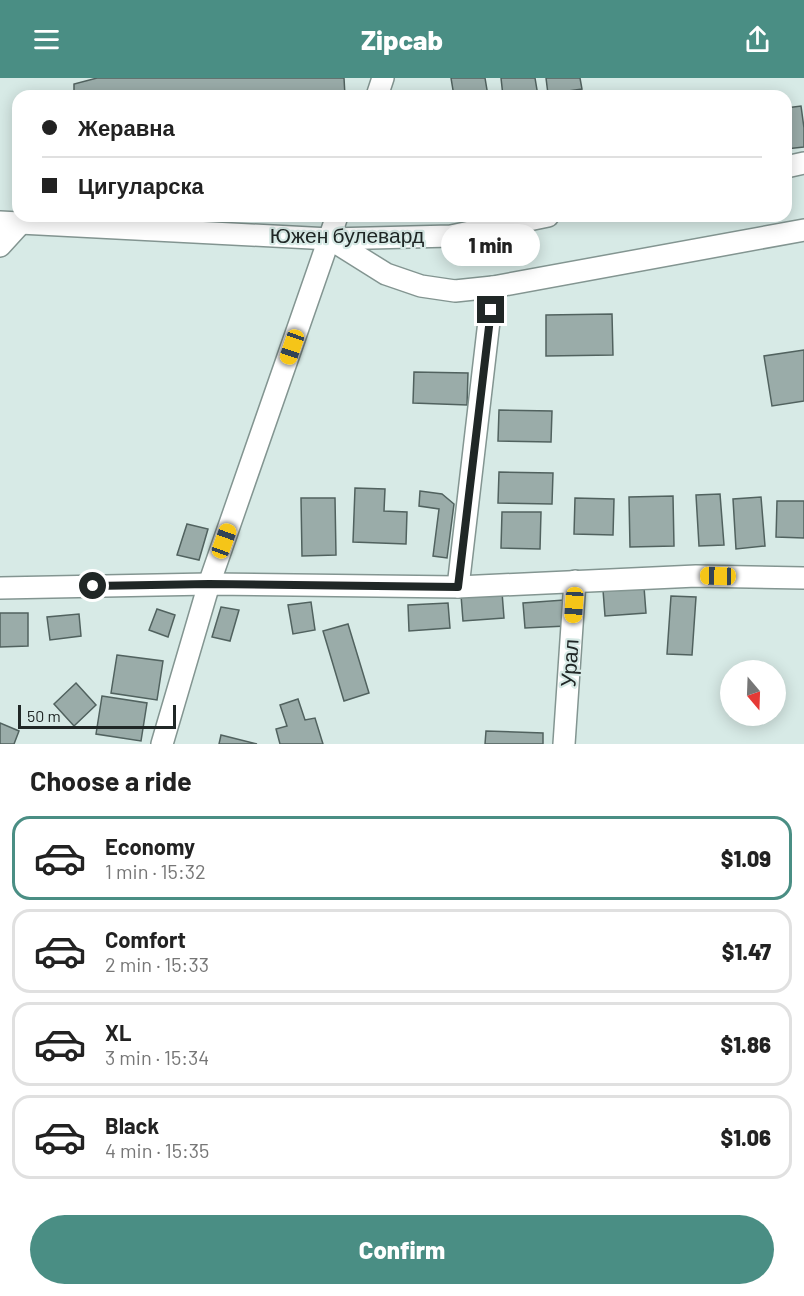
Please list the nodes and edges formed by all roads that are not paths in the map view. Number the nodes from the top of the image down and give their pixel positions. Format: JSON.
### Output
{"nodes":[{"id":1,"x":0,"y":222,"type":"edge"},
{"id":2,"x":336,"y":222,"type":"edge"},
{"id":3,"x":519,"y":222,"type":"edge"},
{"id":4,"x":21,"y":223,"type":"junction"},
{"id":5,"x":804,"y":230,"type":"edge"},
{"id":6,"x":330,"y":239,"type":"junction"},
{"id":7,"x":0,"y":246,"type":"edge"},
{"id":8,"x":493,"y":287,"type":"junction"},
{"id":9,"x":804,"y":578,"type":"edge"},
{"id":10,"x":575,"y":582,"type":"junction"},
{"id":11,"x":209,"y":584,"type":"junction"},
{"id":12,"x":458,"y":587,"type":"junction"},
{"id":13,"x":0,"y":588,"type":"edge"},
{"id":14,"x":162,"y":744,"type":"edge"},
{"id":15,"x":564,"y":744,"type":"edge"}],
"edges":[{"from":1,"to":4,"type":"street","name":"Южен булевард"},
{"from":2,"to":6,"type":"street"},
{"from":3,"to":6,"type":"street","name":"Южен булевард"},
{"from":4,"to":6,"type":"street","name":"Южен булевард"},
{"from":4,"to":7,"type":"street"},
{"from":5,"to":8,"type":"street"},
{"from":6,"to":8,"type":"street"},
{"from":6,"to":11,"type":"street"},
{"from":8,"to":12,"type":"street"},
{"from":9,"to":10,"type":"street"},
{"from":10,"to":12,"type":"street"},
{"from":10,"to":15,"type":"street","name":"Урал"},
{"from":11,"to":12,"type":"street"},
{"from":11,"to":13,"type":"street"},
{"from":11,"to":14,"type":"street"}]}
